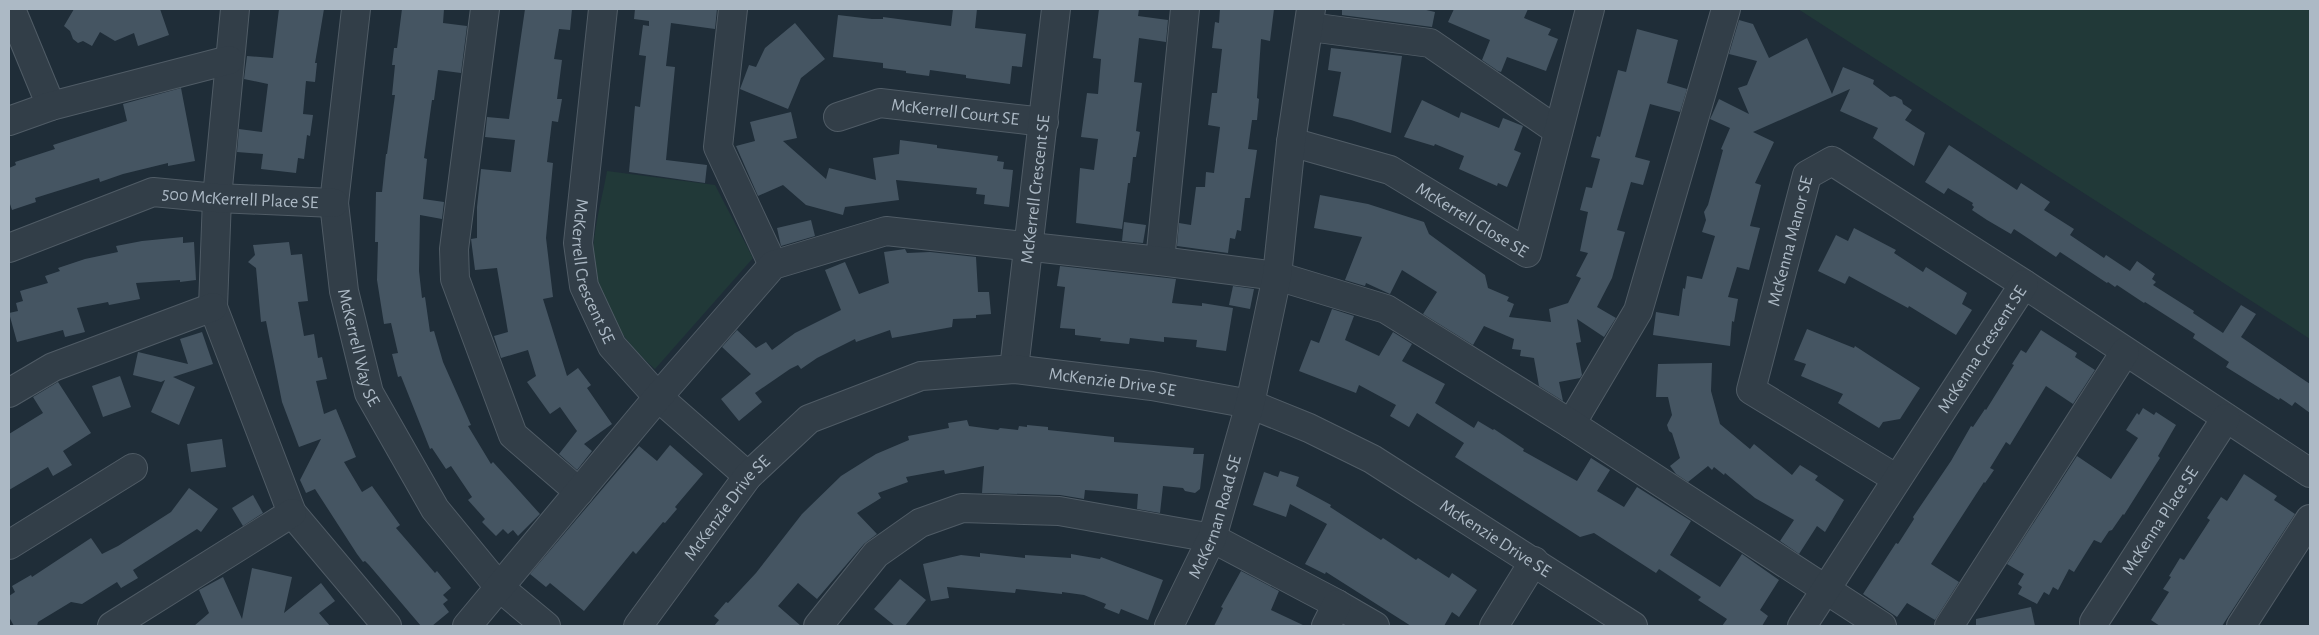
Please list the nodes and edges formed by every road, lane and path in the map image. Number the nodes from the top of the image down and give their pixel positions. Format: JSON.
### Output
{"nodes":[{"id":1,"x":11,"y":9,"type":"edge"},
{"id":2,"x":235,"y":9,"type":"edge"},
{"id":3,"x":356,"y":9,"type":"edge"},
{"id":4,"x":485,"y":9,"type":"edge"},
{"id":5,"x":603,"y":9,"type":"edge"},
{"id":6,"x":733,"y":9,"type":"edge"},
{"id":7,"x":1056,"y":9,"type":"edge"},
{"id":8,"x":1185,"y":9,"type":"edge"},
{"id":9,"x":1590,"y":9,"type":"edge"},
{"id":10,"x":1726,"y":9,"type":"edge"},
{"id":11,"x":1311,"y":18,"type":"edge"},
{"id":12,"x":230,"y":60,"type":"junction"},
{"id":13,"x":51,"y":106,"type":"junction"},
{"id":14,"x":838,"y":116,"type":"dead end"},
{"id":15,"x":9,"y":121,"type":"edge"},
{"id":16,"x":1044,"y":122,"type":"junction"},
{"id":17,"x":1558,"y":131,"type":"junction"},
{"id":18,"x":1291,"y":142,"type":"junction"},
{"id":19,"x":216,"y":198,"type":"junction"},
{"id":20,"x":334,"y":203,"type":"junction"},
{"id":21,"x":1028,"y":247,"type":"junction"},
{"id":22,"x":9,"y":248,"type":"edge"},
{"id":23,"x":1160,"y":260,"type":"junction"},
{"id":24,"x":773,"y":265,"type":"junction"},
{"id":25,"x":1277,"y":276,"type":"junction"},
{"id":26,"x":2024,"y":284,"type":"junction"},
{"id":27,"x":213,"y":306,"type":"junction"},
{"id":28,"x":2125,"y":352,"type":"junction"},
{"id":29,"x":1014,"y":369,"type":"junction"},
{"id":30,"x":9,"y":393,"type":"edge"},
{"id":31,"x":658,"y":397,"type":"junction"},
{"id":32,"x":1250,"y":404,"type":"junction"},
{"id":33,"x":2226,"y":418,"type":"junction"},
{"id":34,"x":1571,"y":424,"type":"junction"},
{"id":35,"x":133,"y":468,"type":"dead end"},
{"id":36,"x":2310,"y":473,"type":"edge"},
{"id":37,"x":748,"y":476,"type":"junction"},
{"id":38,"x":1897,"y":479,"type":"junction"},
{"id":39,"x":579,"y":492,"type":"junction"},
{"id":40,"x":292,"y":513,"type":"junction"},
{"id":41,"x":2310,"y":518,"type":"edge"},
{"id":42,"x":1212,"y":538,"type":"junction"},
{"id":43,"x":9,"y":545,"type":"edge"},
{"id":44,"x":1534,"y":561,"type":"junction"},
{"id":45,"x":499,"y":586,"type":"junction"},
{"id":46,"x":1825,"y":589,"type":"junction"},
{"id":47,"x":1331,"y":615,"type":"edge"},
{"id":48,"x":2094,"y":622,"type":"dead end"},
{"id":49,"x":112,"y":626,"type":"edge"},
{"id":50,"x":387,"y":626,"type":"edge"},
{"id":51,"x":466,"y":626,"type":"edge"},
{"id":52,"x":546,"y":626,"type":"edge"},
{"id":53,"x":638,"y":626,"type":"edge"},
{"id":54,"x":818,"y":626,"type":"edge"},
{"id":55,"x":1169,"y":626,"type":"edge"},
{"id":56,"x":1375,"y":626,"type":"edge"},
{"id":57,"x":1494,"y":626,"type":"edge"},
{"id":58,"x":1633,"y":626,"type":"edge"},
{"id":59,"x":1802,"y":626,"type":"edge"},
{"id":60,"x":1882,"y":626,"type":"edge"},
{"id":61,"x":1948,"y":626,"type":"edge"},
{"id":62,"x":2241,"y":626,"type":"edge"}],
"edges":[{"from":1,"to":13,"type":"street"},
{"from":2,"to":12,"type":"street"},
{"from":3,"to":20,"type":"street","name":"McKerrell Way SE"},
{"from":4,"to":39,"type":"street"},
{"from":5,"to":31,"type":"street","name":"McKerrell Crescent SE"},
{"from":6,"to":24,"type":"street"},
{"from":7,"to":16,"type":"street","name":"McKerrell Crescent SE"},
{"from":8,"to":23,"type":"street"},
{"from":9,"to":17,"type":"street","name":"McKerrell Close SE"},
{"from":10,"to":34,"type":"street"},
{"from":11,"to":17,"type":"street"},
{"from":11,"to":18,"type":"street"},
{"from":12,"to":13,"type":"street"},
{"from":12,"to":19,"type":"street"},
{"from":13,"to":15,"type":"street"},
{"from":14,"to":16,"type":"street","name":"McKerrell Court SE"},
{"from":16,"to":21,"type":"street","name":"McKerrell Crescent SE"},
{"from":17,"to":18,"type":"street","name":"McKerrell Close SE"},
{"from":18,"to":25,"type":"street"},
{"from":19,"to":20,"type":"street","name":"500 McKerrell Place SE"},
{"from":19,"to":22,"type":"street","name":"500 McKerrell Place SE"},
{"from":19,"to":27,"type":"street"},
{"from":20,"to":45,"type":"street","name":"McKerrell Way SE"},
{"from":21,"to":23,"type":"street"},
{"from":21,"to":24,"type":"street"},
{"from":21,"to":29,"type":"street","name":"McKerrell Crescent SE"},
{"from":23,"to":25,"type":"street"},
{"from":24,"to":31,"type":"street"},
{"from":25,"to":32,"type":"street"},
{"from":25,"to":34,"type":"street"},
{"from":26,"to":28,"type":"street","name":"McKenna Crescent SE"},
{"from":26,"to":38,"type":"street","name":"McKenna Crescent SE"},
{"from":26,"to":38,"type":"street","name":"McKenna Manor SE"},
{"from":27,"to":30,"type":"street"},
{"from":27,"to":40,"type":"street"},
{"from":28,"to":33,"type":"street","name":"McKenna Crescent SE"},
{"from":28,"to":61,"type":"street"},
{"from":29,"to":32,"type":"street","name":"McKenzie Drive SE"},
{"from":29,"to":37,"type":"street","name":"McKenzie Drive SE"},
{"from":31,"to":37,"type":"street","name":"McKerrell Crescent SE"},
{"from":31,"to":39,"type":"street"},
{"from":32,"to":42,"type":"street","name":"McKernan Road SE"},
{"from":32,"to":44,"type":"street","name":"McKenzie Drive SE"},
{"from":33,"to":36,"type":"street","name":"McKenna Crescent SE"},
{"from":33,"to":48,"type":"street","name":"McKenna Place SE"},
{"from":34,"to":46,"type":"street"},
{"from":35,"to":43,"type":"street"},
{"from":37,"to":53,"type":"street","name":"McKenzie Drive SE"},
{"from":38,"to":46,"type":"street","name":"McKenna Crescent SE"},
{"from":39,"to":45,"type":"street"},
{"from":40,"to":49,"type":"street"},
{"from":40,"to":50,"type":"street"},
{"from":41,"to":62,"type":"street"},
{"from":42,"to":47,"type":"street"},
{"from":42,"to":54,"type":"street"},
{"from":42,"to":55,"type":"street","name":"McKernan Road SE"},
{"from":44,"to":57,"type":"street"},
{"from":44,"to":58,"type":"street","name":"McKenzie Drive SE"},
{"from":45,"to":51,"type":"street"},
{"from":45,"to":52,"type":"street","name":"McKerrell Way SE"},
{"from":46,"to":59,"type":"street","name":"McKenna Crescent SE"},
{"from":46,"to":60,"type":"street"},
{"from":47,"to":56,"type":"street"}]}
